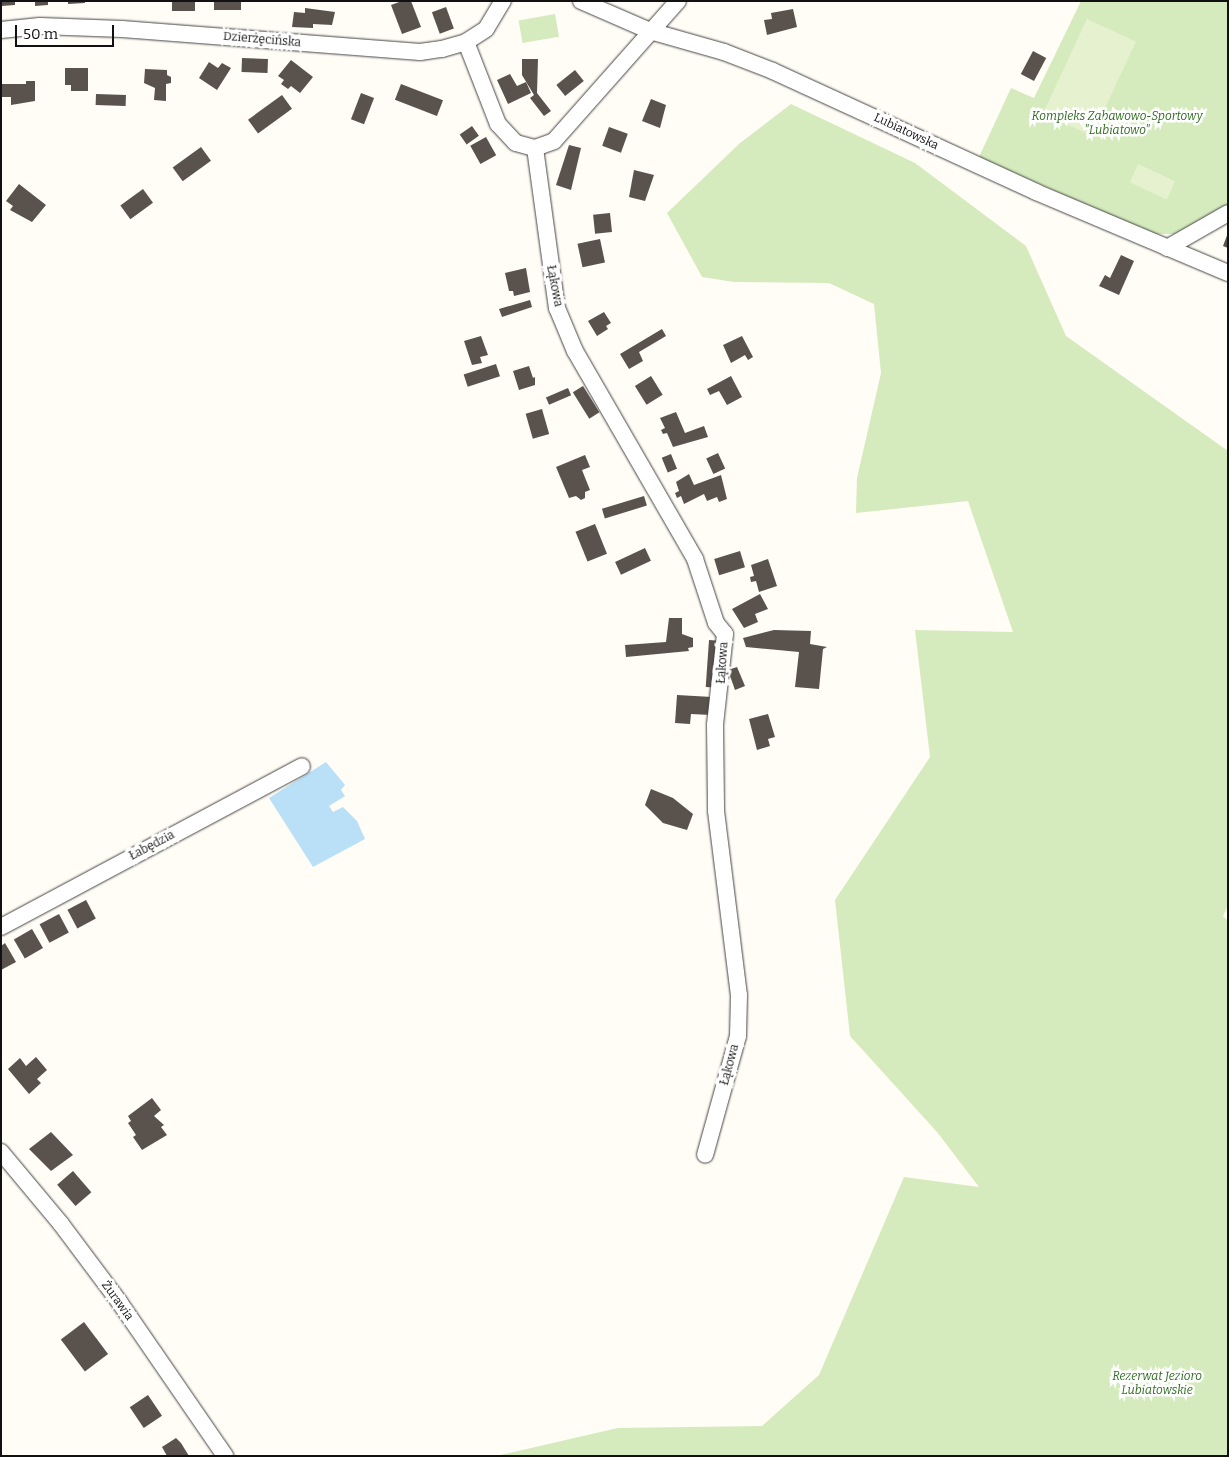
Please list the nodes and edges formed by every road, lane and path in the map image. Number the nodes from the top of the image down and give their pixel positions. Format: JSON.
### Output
{"nodes":[{"id":1,"x":503,"y":1,"type":"edge"},
{"id":2,"x":581,"y":1,"type":"edge"},
{"id":3,"x":678,"y":1,"type":"edge"},
{"id":4,"x":1,"y":30,"type":"edge"},
{"id":5,"x":650,"y":31,"type":"junction"},
{"id":6,"x":466,"y":42,"type":"junction"},
{"id":7,"x":535,"y":148,"type":"junction"},
{"id":8,"x":1228,"y":213,"type":"edge"},
{"id":9,"x":1167,"y":248,"type":"junction"},
{"id":10,"x":1228,"y":273,"type":"edge"},
{"id":11,"x":302,"y":766,"type":"dead end"},
{"id":12,"x":1,"y":927,"type":"edge"},
{"id":13,"x":1,"y":1152,"type":"edge"},
{"id":14,"x":705,"y":1155,"type":"dead end"},
{"id":15,"x":225,"y":1456,"type":"edge"}],
"edges":[{"from":1,"to":6,"type":"street","name":"Dzierżęcińska"},
{"from":2,"to":5,"type":"street","name":"Lubiatowska"},
{"from":3,"to":5,"type":"street"},
{"from":4,"to":6,"type":"street","name":"Dzierżęcińska"},
{"from":5,"to":7,"type":"street"},
{"from":5,"to":9,"type":"street","name":"Lubiatowska"},
{"from":6,"to":7,"type":"street"},
{"from":7,"to":14,"type":"street","name":"Łąkowa"},
{"from":8,"to":9,"type":"street"},
{"from":9,"to":10,"type":"street","name":"Lubiatowska"},
{"from":11,"to":12,"type":"street","name":"Łabędzia"},
{"from":13,"to":15,"type":"street","name":"Żurawia"}]}
